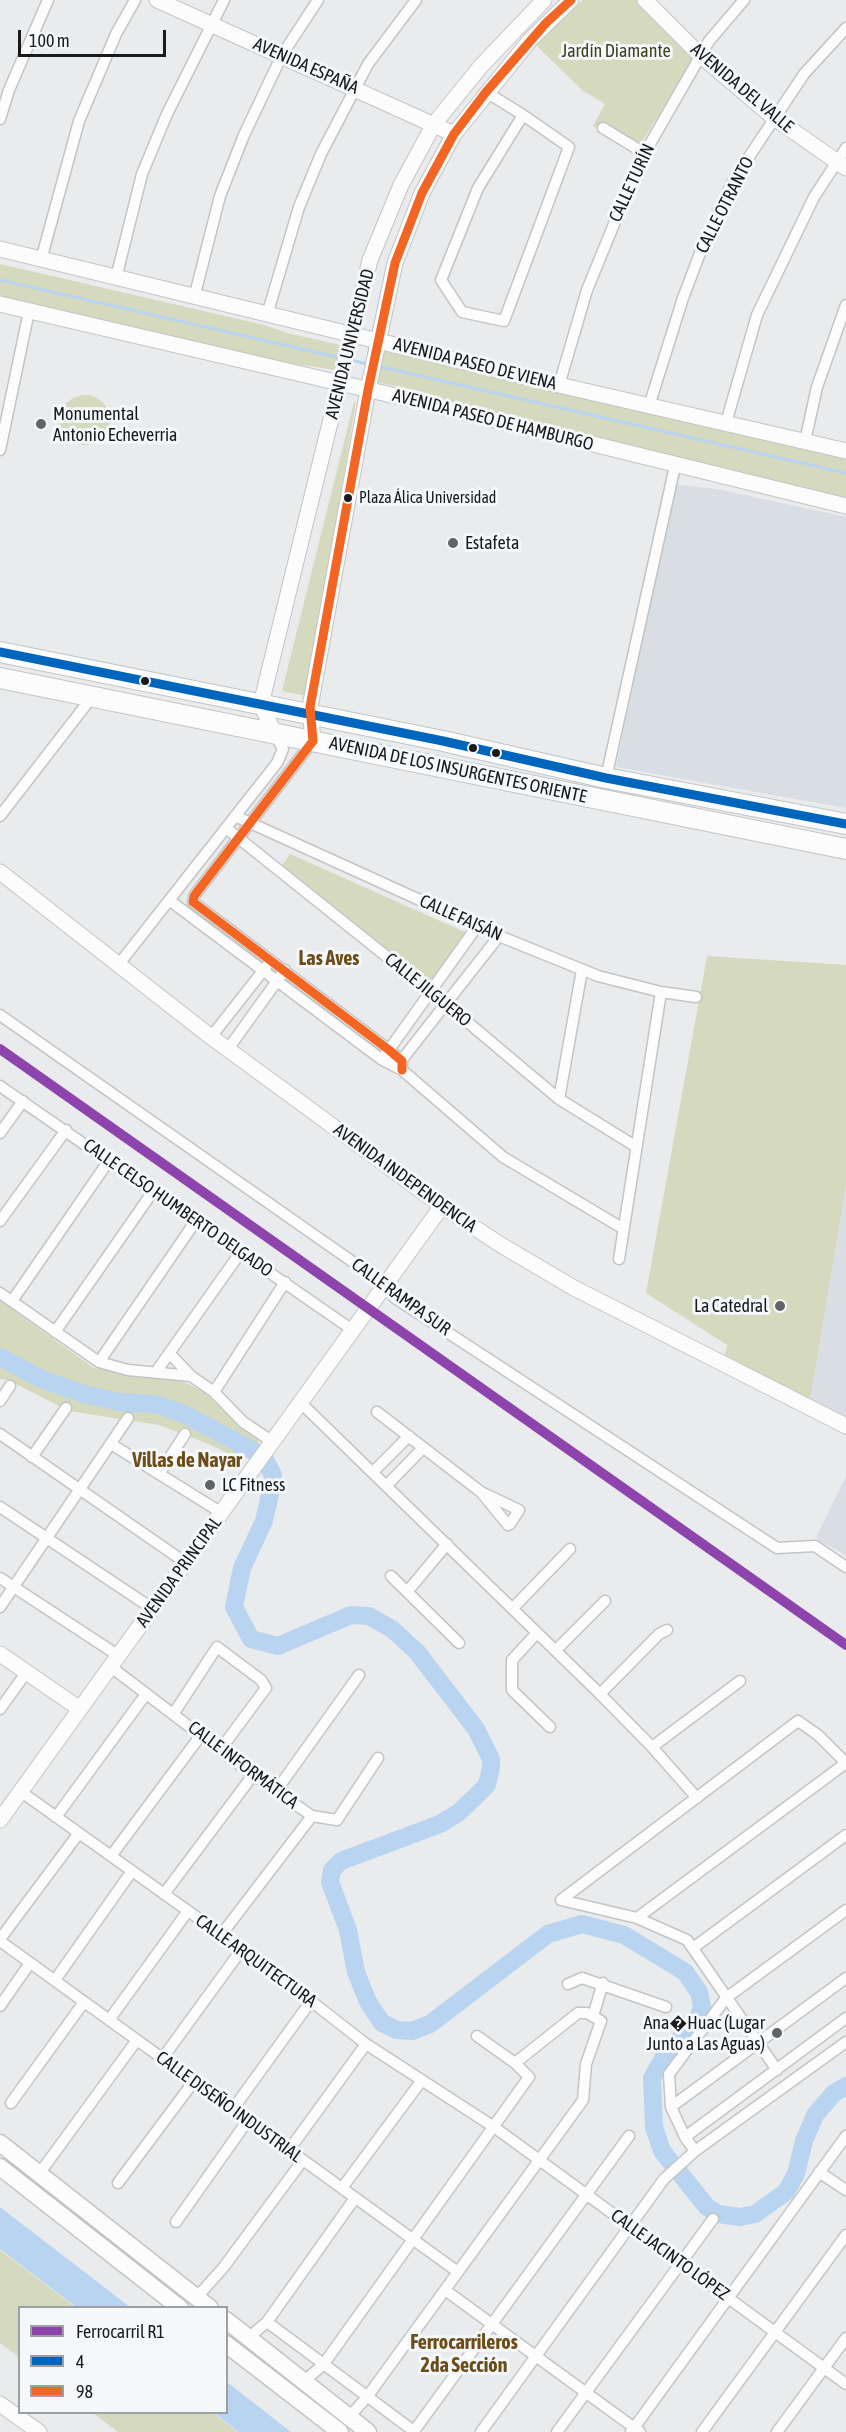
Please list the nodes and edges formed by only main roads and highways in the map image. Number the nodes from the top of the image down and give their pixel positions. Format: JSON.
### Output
{"nodes":[{"id":1,"x":0,"y":652,"type":"edge"},
{"id":2,"x":0,"y":678,"type":"edge"},
{"id":3,"x":743,"y":805,"type":"junction"},
{"id":4,"x":846,"y":824,"type":"edge"},
{"id":5,"x":739,"y":827,"type":"junction"},
{"id":6,"x":846,"y":849,"type":"edge"},
{"id":7,"x":0,"y":2143,"type":"edge"},
{"id":8,"x":0,"y":2167,"type":"edge"},
{"id":9,"x":203,"y":2302,"type":"edge"},
{"id":10,"x":179,"y":2306,"type":"edge"},
{"id":11,"x":228,"y":2322,"type":"edge"},
{"id":12,"x":228,"y":2346,"type":"edge"},
{"id":13,"x":340,"y":2432,"type":"edge"},
{"id":14,"x":368,"y":2432,"type":"edge"}],
"edges":[{"from":1,"to":3,"type":"highway","name":"AVENIDA DE LOS INSURGENTES ORIENTE"},
{"from":2,"to":5,"type":"highway","name":"AVENIDA DE LOS INSURGENTES ORIENTE"},
{"from":3,"to":4,"type":"highway","name":"AVENIDA DE LOS INSURGENTES ORIENTE"},
{"from":3,"to":5,"type":"highway"},
{"from":5,"to":6,"type":"highway","name":"AVENIDA DE LOS INSURGENTES ORIENTE"},
{"from":7,"to":9,"type":"main road"},
{"from":8,"to":10,"type":"main road"},
{"from":11,"to":14,"type":"main road"},
{"from":12,"to":13,"type":"main road"}]}
